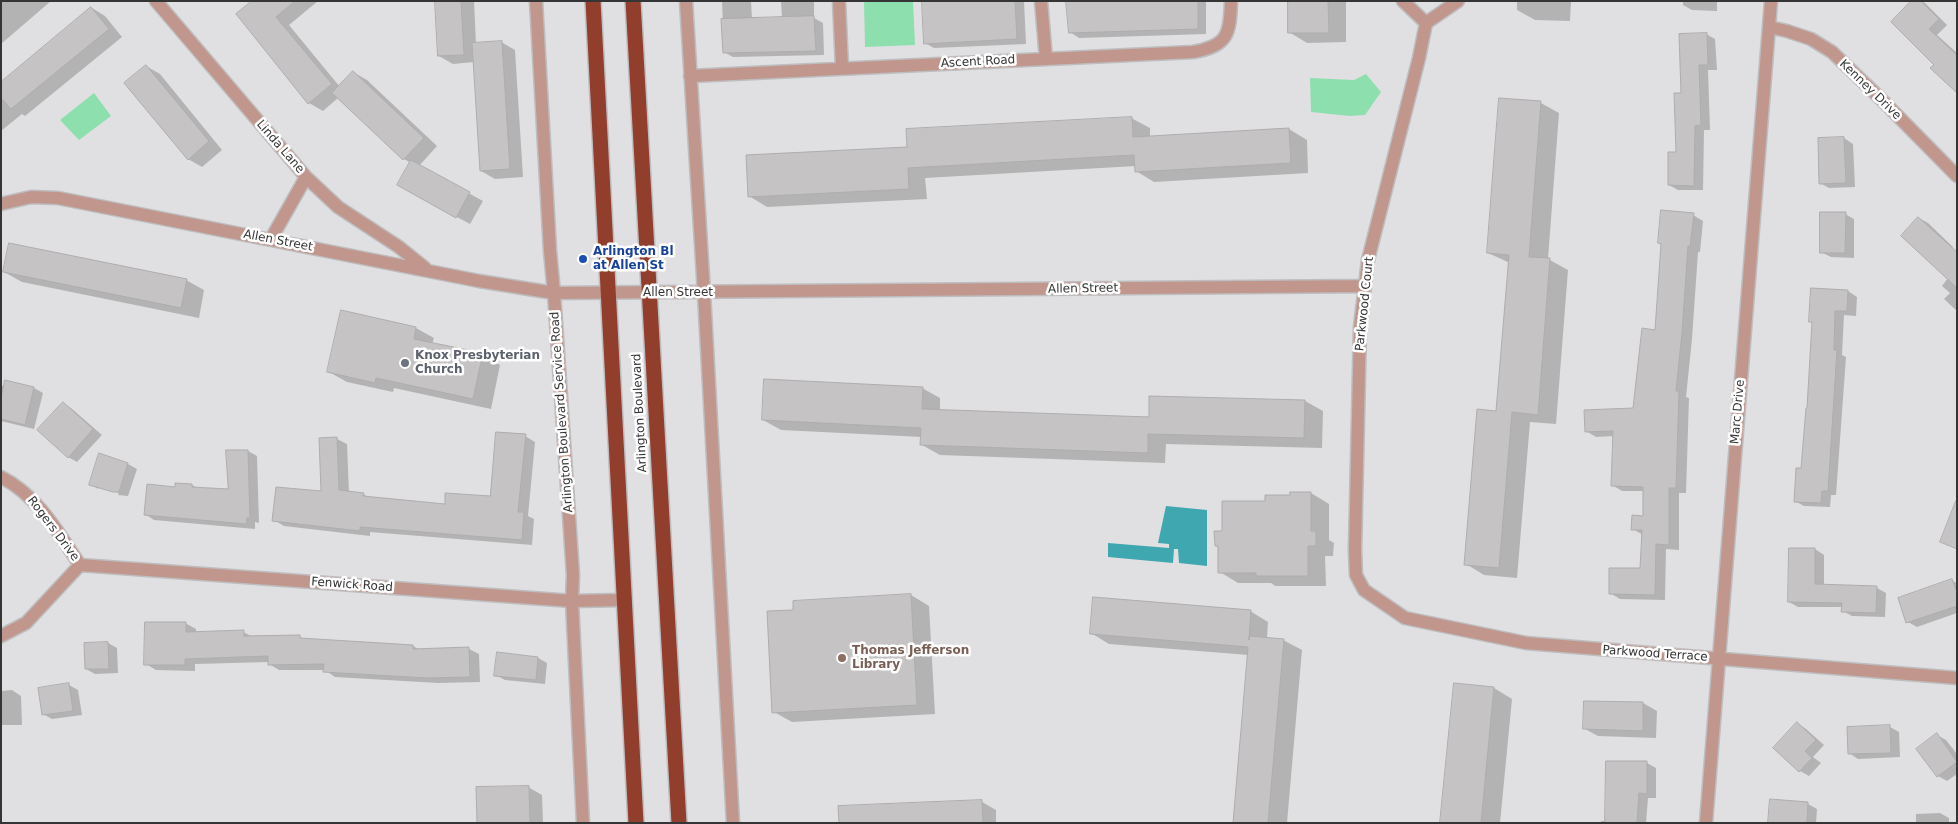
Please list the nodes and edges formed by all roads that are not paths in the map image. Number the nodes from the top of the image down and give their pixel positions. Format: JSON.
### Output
{"nodes":[{"id":1,"x":156,"y":1,"type":"edge"},
{"id":2,"x":536,"y":1,"type":"edge"},
{"id":3,"x":593,"y":1,"type":"edge"},
{"id":4,"x":633,"y":1,"type":"edge"},
{"id":5,"x":686,"y":1,"type":"edge"},
{"id":6,"x":839,"y":1,"type":"edge"},
{"id":7,"x":1042,"y":1,"type":"edge"},
{"id":8,"x":1231,"y":1,"type":"edge"},
{"id":9,"x":1402,"y":1,"type":"edge"},
{"id":10,"x":1458,"y":1,"type":"edge"},
{"id":11,"x":1771,"y":1,"type":"edge"},
{"id":12,"x":1426,"y":24,"type":"junction"},
{"id":13,"x":1769,"y":27,"type":"junction"},
{"id":14,"x":1046,"y":59,"type":"junction"},
{"id":15,"x":842,"y":68,"type":"junction"},
{"id":16,"x":690,"y":76,"type":"junction"},
{"id":17,"x":1957,"y":176,"type":"edge"},
{"id":18,"x":306,"y":177,"type":"junction"},
{"id":19,"x":1,"y":204,"type":"edge"},
{"id":20,"x":271,"y":240,"type":"junction"},
{"id":21,"x":427,"y":270,"type":"junction"},
{"id":22,"x":1365,"y":286,"type":"junction"},
{"id":23,"x":554,"y":293,"type":"junction"},
{"id":24,"x":704,"y":293,"type":"junction"},
{"id":25,"x":607,"y":294,"type":"junction"},
{"id":26,"x":648,"y":294,"type":"junction"},
{"id":27,"x":1,"y":477,"type":"edge"},
{"id":28,"x":80,"y":565,"type":"junction"},
{"id":29,"x":1364,"y":590,"type":"joint"},
{"id":30,"x":572,"y":600,"type":"junction"},
{"id":31,"x":624,"y":600,"type":"junction"},
{"id":32,"x":1,"y":636,"type":"edge"},
{"id":33,"x":1718,"y":658,"type":"junction"},
{"id":34,"x":1957,"y":678,"type":"edge"},
{"id":35,"x":583,"y":823,"type":"edge"},
{"id":36,"x":636,"y":823,"type":"edge"},
{"id":37,"x":679,"y":823,"type":"edge"},
{"id":38,"x":732,"y":823,"type":"edge"},
{"id":39,"x":1706,"y":823,"type":"edge"}],
"edges":[{"from":1,"to":18,"type":"street","name":"Linda Lane"},
{"from":2,"to":23,"type":"street","name":"Arlington Boulevard Service Road"},
{"from":3,"to":25,"type":"highway","name":"Arlington Boulevard"},
{"from":4,"to":26,"type":"highway","name":"Arlington Boulevard"},
{"from":5,"to":16,"type":"street"},
{"from":6,"to":15,"type":"street"},
{"from":7,"to":14,"type":"street"},
{"from":8,"to":14,"type":"street","name":"Ascent Road"},
{"from":9,"to":12,"type":"street"},
{"from":10,"to":12,"type":"street"},
{"from":11,"to":13,"type":"street","name":"Marc Drive"},
{"from":12,"to":22,"type":"street","name":"Parkwood Court"},
{"from":13,"to":17,"type":"street","name":"Kenney Drive"},
{"from":13,"to":33,"type":"street","name":"Marc Drive"},
{"from":14,"to":15,"type":"street","name":"Ascent Road"},
{"from":15,"to":16,"type":"street","name":"Ascent Road"},
{"from":16,"to":24,"type":"street"},
{"from":18,"to":20,"type":"street"},
{"from":18,"to":21,"type":"street","name":"Linda Lane"},
{"from":19,"to":20,"type":"street","name":"Allen Street"},
{"from":20,"to":21,"type":"street","name":"Allen Street"},
{"from":21,"to":23,"type":"street","name":"Allen Street"},
{"from":22,"to":24,"type":"street","name":"Allen Street"},
{"from":22,"to":29,"type":"street","name":"Parkwood Court"},
{"from":23,"to":25,"type":"street","name":"Allen Street"},
{"from":23,"to":30,"type":"street","name":"Arlington Boulevard Service Road"},
{"from":24,"to":26,"type":"street","name":"Allen Street"},
{"from":24,"to":38,"type":"street"},
{"from":25,"to":26,"type":"street","name":"Allen Street"},
{"from":25,"to":31,"type":"highway","name":"Arlington Boulevard"},
{"from":26,"to":37,"type":"highway","name":"Arlington Boulevard"},
{"from":27,"to":28,"type":"street","name":"Rogers Drive"},
{"from":28,"to":30,"type":"street","name":"Fenwick Road"},
{"from":28,"to":32,"type":"street"},
{"from":29,"to":33,"type":"street","name":"Parkwood Terrace"},
{"from":30,"to":31,"type":"street","name":"Fenwick Road"},
{"from":30,"to":35,"type":"street","name":"Arlington Boulevard Service Road"},
{"from":31,"to":36,"type":"highway","name":"Arlington Boulevard"},
{"from":33,"to":34,"type":"street","name":"Parkwood Terrace"},
{"from":33,"to":39,"type":"street","name":"Marc Drive"}]}
